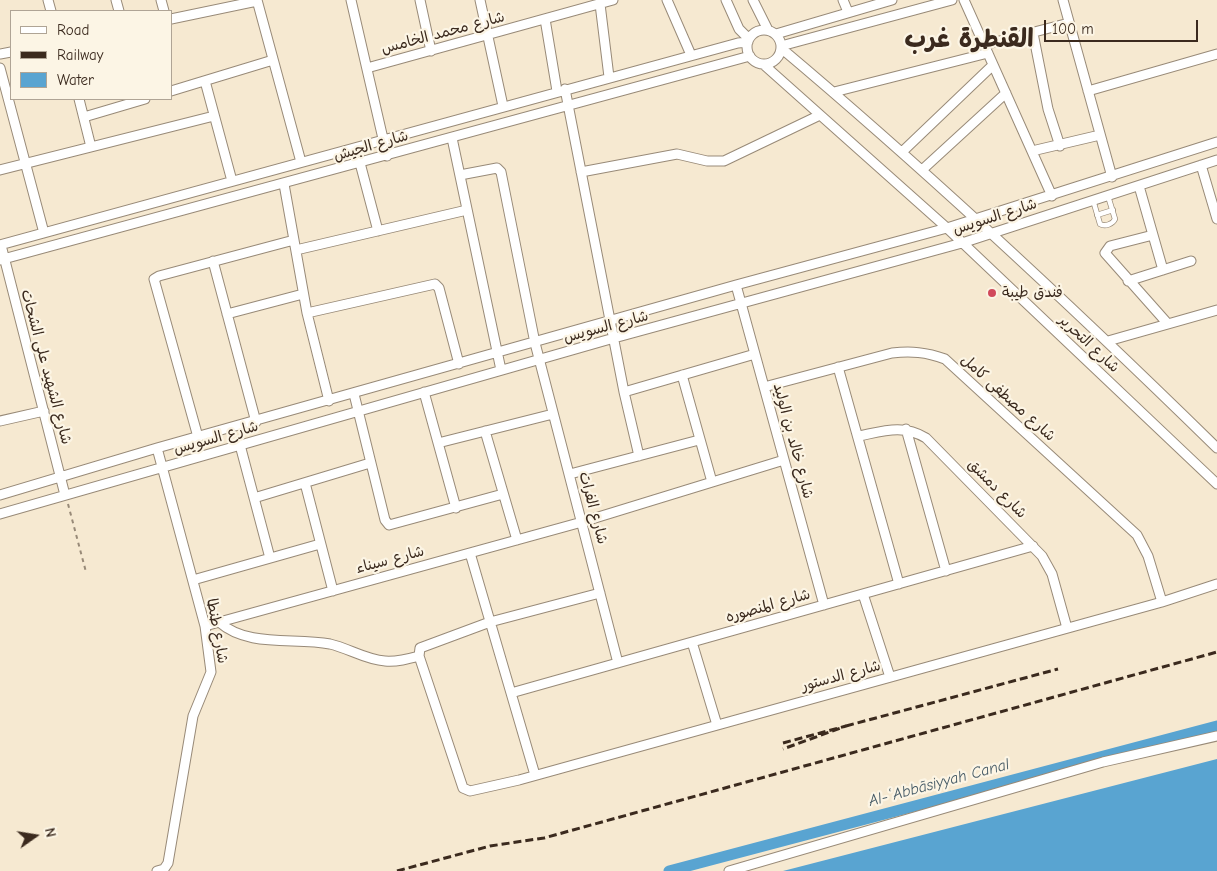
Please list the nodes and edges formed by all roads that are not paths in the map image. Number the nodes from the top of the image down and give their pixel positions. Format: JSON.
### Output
{"nodes":[{"id":1,"x":257,"y":0,"type":"edge"},
{"id":2,"x":351,"y":0,"type":"edge"},
{"id":3,"x":420,"y":0,"type":"edge"},
{"id":4,"x":480,"y":0,"type":"edge"},
{"id":5,"x":614,"y":0,"type":"edge"},
{"id":6,"x":667,"y":0,"type":"edge"},
{"id":7,"x":726,"y":0,"type":"edge"},
{"id":8,"x":754,"y":0,"type":"edge"},
{"id":9,"x":842,"y":0,"type":"edge"},
{"id":10,"x":892,"y":0,"type":"edge"},
{"id":11,"x":952,"y":0,"type":"edge"},
{"id":12,"x":964,"y":0,"type":"edge"},
{"id":13,"x":1063,"y":0,"type":"edge"},
{"id":14,"x":600,"y":4,"type":"junction"},
{"id":15,"x":848,"y":12,"type":"junction"},
{"id":16,"x":172,"y":19,"type":"edge"},
{"id":17,"x":544,"y":19,"type":"junction"},
{"id":18,"x":1069,"y":23,"type":"junction"},
{"id":19,"x":772,"y":32,"type":"junction"},
{"id":20,"x":1033,"y":32,"type":"junction"},
{"id":21,"x":488,"y":35,"type":"junction"},
{"id":22,"x":748,"y":41,"type":"junction"},
{"id":23,"x":781,"y":47,"type":"junction"},
{"id":24,"x":986,"y":49,"type":"junction"},
{"id":25,"x":431,"y":50,"type":"junction"},
{"id":26,"x":1217,"y":54,"type":"edge"},
{"id":27,"x":690,"y":55,"type":"junction"},
{"id":28,"x":750,"y":56,"type":"junction"},
{"id":29,"x":273,"y":60,"type":"junction"},
{"id":30,"x":763,"y":64,"type":"junction"},
{"id":31,"x":993,"y":65,"type":"junction"},
{"id":32,"x":0,"y":68,"type":"edge"},
{"id":33,"x":367,"y":68,"type":"junction"},
{"id":34,"x":609,"y":77,"type":"junction"},
{"id":35,"x":205,"y":81,"type":"junction"},
{"id":36,"x":561,"y":90,"type":"junction"},
{"id":37,"x":172,"y":91,"type":"edge"},
{"id":38,"x":1088,"y":91,"type":"junction"},
{"id":39,"x":834,"y":92,"type":"junction"},
{"id":40,"x":1006,"y":93,"type":"junction"},
{"id":41,"x":79,"y":100,"type":"edge"},
{"id":42,"x":142,"y":100,"type":"edge"},
{"id":43,"x":503,"y":106,"type":"junction"},
{"id":44,"x":568,"y":106,"type":"junction"},
{"id":45,"x":820,"y":115,"type":"junction"},
{"id":46,"x":214,"y":116,"type":"junction"},
{"id":47,"x":84,"y":117,"type":"junction"},
{"id":48,"x":1100,"y":136,"type":"junction"},
{"id":49,"x":452,"y":138,"type":"junction"},
{"id":50,"x":383,"y":139,"type":"junction"},
{"id":51,"x":1217,"y":142,"type":"edge"},
{"id":52,"x":1060,"y":146,"type":"junction"},
{"id":53,"x":91,"y":147,"type":"junction"},
{"id":54,"x":1032,"y":151,"type":"junction"},
{"id":55,"x":902,"y":152,"type":"junction"},
{"id":56,"x":387,"y":156,"type":"junction"},
{"id":57,"x":1217,"y":160,"type":"edge"},
{"id":58,"x":301,"y":162,"type":"junction"},
{"id":59,"x":360,"y":163,"type":"junction"},
{"id":60,"x":25,"y":164,"type":"junction"},
{"id":61,"x":1201,"y":165,"type":"junction"},
{"id":62,"x":0,"y":170,"type":"edge"},
{"id":63,"x":922,"y":170,"type":"junction"},
{"id":64,"x":264,"y":172,"type":"junction"},
{"id":65,"x":581,"y":172,"type":"junction"},
{"id":66,"x":460,"y":175,"type":"junction"},
{"id":67,"x":1112,"y":177,"type":"junction"},
{"id":68,"x":232,"y":181,"type":"junction"},
{"id":69,"x":284,"y":184,"type":"junction"},
{"id":70,"x":1088,"y":185,"type":"junction"},
{"id":71,"x":1139,"y":186,"type":"junction"},
{"id":72,"x":269,"y":188,"type":"junction"},
{"id":73,"x":1052,"y":196,"type":"junction"},
{"id":74,"x":1108,"y":196,"type":"junction"},
{"id":75,"x":1093,"y":200,"type":"junction"},
{"id":76,"x":467,"y":210,"type":"junction"},
{"id":77,"x":1113,"y":210,"type":"junction"},
{"id":78,"x":1097,"y":215,"type":"junction"},
{"id":79,"x":1217,"y":216,"type":"edge"},
{"id":80,"x":976,"y":219,"type":"junction"},
{"id":81,"x":947,"y":228,"type":"junction"},
{"id":82,"x":378,"y":231,"type":"junction"},
{"id":83,"x":44,"y":233,"type":"junction"},
{"id":84,"x":991,"y":233,"type":"junction"},
{"id":85,"x":1153,"y":235,"type":"junction"},
{"id":86,"x":294,"y":240,"type":"junction"},
{"id":87,"x":962,"y":243,"type":"junction"},
{"id":88,"x":0,"y":245,"type":"edge"},
{"id":89,"x":296,"y":250,"type":"junction"},
{"id":90,"x":2,"y":259,"type":"edge"},
{"id":91,"x":213,"y":261,"type":"junction"},
{"id":92,"x":1191,"y":261,"type":"dead end"},
{"id":93,"x":1164,"y":270,"type":"junction"},
{"id":94,"x":1128,"y":281,"type":"junction"},
{"id":95,"x":736,"y":285,"type":"junction"},
{"id":96,"x":303,"y":294,"type":"junction"},
{"id":97,"x":741,"y":304,"type":"junction"},
{"id":98,"x":1217,"y":310,"type":"edge"},
{"id":99,"x":307,"y":313,"type":"junction"},
{"id":100,"x":228,"y":314,"type":"junction"},
{"id":101,"x":610,"y":322,"type":"junction"},
{"id":102,"x":1168,"y":324,"type":"junction"},
{"id":103,"x":614,"y":338,"type":"junction"},
{"id":104,"x":1108,"y":341,"type":"junction"},
{"id":105,"x":534,"y":343,"type":"junction"},
{"id":106,"x":497,"y":353,"type":"junction"},
{"id":107,"x":755,"y":354,"type":"junction"},
{"id":108,"x":539,"y":360,"type":"junction"},
{"id":109,"x":459,"y":364,"type":"junction"},
{"id":110,"x":838,"y":367,"type":"junction"},
{"id":111,"x":501,"y":370,"type":"junction"},
{"id":112,"x":682,"y":375,"type":"junction"},
{"id":113,"x":764,"y":387,"type":"junction"},
{"id":114,"x":424,"y":392,"type":"junction"},
{"id":115,"x":624,"y":392,"type":"junction"},
{"id":116,"x":354,"y":394,"type":"junction"},
{"id":117,"x":329,"y":401,"type":"junction"},
{"id":118,"x":44,"y":411,"type":"junction"},
{"id":119,"x":358,"y":411,"type":"junction"},
{"id":120,"x":553,"y":414,"type":"junction"},
{"id":121,"x":0,"y":421,"type":"edge"},
{"id":122,"x":256,"y":422,"type":"junction"},
{"id":123,"x":906,"y":429,"type":"junction"},
{"id":124,"x":485,"y":431,"type":"junction"},
{"id":125,"x":859,"y":436,"type":"junction"},
{"id":126,"x":198,"y":437,"type":"junction"},
{"id":127,"x":699,"y":440,"type":"junction"},
{"id":128,"x":438,"y":443,"type":"junction"},
{"id":129,"x":240,"y":445,"type":"junction"},
{"id":130,"x":157,"y":448,"type":"junction"},
{"id":131,"x":1217,"y":448,"type":"edge"},
{"id":132,"x":639,"y":456,"type":"junction"},
{"id":133,"x":784,"y":460,"type":"junction"},
{"id":134,"x":370,"y":463,"type":"junction"},
{"id":135,"x":162,"y":467,"type":"junction"},
{"id":136,"x":570,"y":474,"type":"junction"},
{"id":137,"x":61,"y":477,"type":"junction"},
{"id":138,"x":712,"y":482,"type":"junction"},
{"id":139,"x":304,"y":483,"type":"junction"},
{"id":140,"x":1217,"y":484,"type":"edge"},
{"id":141,"x":503,"y":494,"type":"junction"},
{"id":142,"x":66,"y":495,"type":"junction"},
{"id":143,"x":0,"y":496,"type":"edge"},
{"id":144,"x":254,"y":498,"type":"junction"},
{"id":145,"x":456,"y":508,"type":"junction"},
{"id":146,"x":0,"y":514,"type":"edge"},
{"id":147,"x":582,"y":522,"type":"junction"},
{"id":148,"x":517,"y":540,"type":"junction"},
{"id":149,"x":320,"y":544,"type":"junction"},
{"id":150,"x":1033,"y":546,"type":"junction"},
{"id":151,"x":470,"y":553,"type":"junction"},
{"id":152,"x":270,"y":558,"type":"junction"},
{"id":153,"x":946,"y":571,"type":"junction"},
{"id":154,"x":193,"y":580,"type":"junction"},
{"id":155,"x":899,"y":584,"type":"junction"},
{"id":156,"x":1217,"y":584,"type":"edge"},
{"id":157,"x":333,"y":591,"type":"junction"},
{"id":158,"x":600,"y":593,"type":"junction"},
{"id":159,"x":863,"y":594,"type":"junction"},
{"id":160,"x":1162,"y":602,"type":"junction"},
{"id":161,"x":824,"y":605,"type":"junction"},
{"id":162,"x":219,"y":622,"type":"junction"},
{"id":163,"x":490,"y":622,"type":"junction"},
{"id":164,"x":205,"y":626,"type":"junction"},
{"id":165,"x":1068,"y":628,"type":"junction"},
{"id":166,"x":692,"y":642,"type":"junction"},
{"id":167,"x":419,"y":656,"type":"junction"},
{"id":168,"x":618,"y":663,"type":"junction"},
{"id":169,"x":890,"y":677,"type":"junction"},
{"id":170,"x":511,"y":693,"type":"junction"},
{"id":171,"x":717,"y":724,"type":"junction"},
{"id":172,"x":1217,"y":736,"type":"edge"},
{"id":173,"x":535,"y":776,"type":"junction"},
{"id":174,"x":157,"y":871,"type":"edge"},
{"id":175,"x":729,"y":871,"type":"edge"}],
"edges":[{"from":1,"to":16,"type":"street"},
{"from":1,"to":29,"type":"street"},
{"from":2,"to":33,"type":"street"},
{"from":3,"to":25,"type":"street"},
{"from":4,"to":21,"type":"street"},
{"from":5,"to":14,"type":"street","name":"شارع محمد الخامس"},
{"from":6,"to":27,"type":"street"},
{"from":7,"to":22,"type":"street"},
{"from":8,"to":19,"type":"street"},
{"from":9,"to":15,"type":"street"},
{"from":10,"to":15,"type":"street","name":"شارع الجيش"},
{"from":11,"to":23,"type":"street"},
{"from":12,"to":24,"type":"street"},
{"from":13,"to":18,"type":"street"},
{"from":14,"to":17,"type":"street","name":"شارع محمد الخامس"},
{"from":14,"to":34,"type":"street"},
{"from":15,"to":19,"type":"street","name":"شارع الجيش"},
{"from":17,"to":21,"type":"street","name":"شارع محمد الخامس"},
{"from":17,"to":36,"type":"street"},
{"from":18,"to":20,"type":"street"},
{"from":18,"to":38,"type":"street"},
{"from":19,"to":22,"type":"street","name":"شارع الجيش"},
{"from":19,"to":23,"type":"street"},
{"from":20,"to":24,"type":"street"},
{"from":20,"to":52,"type":"street"},
{"from":21,"to":25,"type":"street","name":"شارع محمد الخامس"},
{"from":21,"to":43,"type":"street"},
{"from":22,"to":27,"type":"street","name":"شارع الجيش"},
{"from":22,"to":28,"type":"street"},
{"from":23,"to":30,"type":"street"},
{"from":23,"to":39,"type":"street","name":"شارع التحرير"},
{"from":24,"to":31,"type":"street"},
{"from":24,"to":39,"type":"street"},
{"from":25,"to":33,"type":"street","name":"شارع محمد الخامس"},
{"from":26,"to":38,"type":"street"},
{"from":27,"to":34,"type":"street","name":"شارع الجيش"},
{"from":28,"to":30,"type":"street"},
{"from":28,"to":44,"type":"street","name":"شارع الجيش"},
{"from":29,"to":35,"type":"street"},
{"from":29,"to":58,"type":"street"},
{"from":30,"to":45,"type":"street","name":"شارع التحرير"},
{"from":31,"to":40,"type":"street"},
{"from":31,"to":55,"type":"street"},
{"from":32,"to":60,"type":"street"},
{"from":33,"to":50,"type":"street"},
{"from":34,"to":36,"type":"street","name":"شارع الجيش"},
{"from":35,"to":37,"type":"street"},
{"from":35,"to":46,"type":"street"},
{"from":36,"to":43,"type":"street","name":"شارع الجيش"},
{"from":36,"to":44,"type":"street"},
{"from":38,"to":48,"type":"street"},
{"from":39,"to":55,"type":"street","name":"شارع التحرير"},
{"from":40,"to":54,"type":"street"},
{"from":40,"to":63,"type":"street"},
{"from":41,"to":47,"type":"street"},
{"from":42,"to":47,"type":"street"},
{"from":43,"to":50,"type":"street","name":"شارع الجيش"},
{"from":44,"to":49,"type":"street","name":"شارع الجيش"},
{"from":44,"to":65,"type":"street"},
{"from":45,"to":65,"type":"street"},
{"from":45,"to":81,"type":"street","name":"شارع التحرير"},
{"from":46,"to":53,"type":"street"},
{"from":46,"to":68,"type":"street"},
{"from":47,"to":53,"type":"street"},
{"from":48,"to":52,"type":"street"},
{"from":48,"to":67,"type":"street"},
{"from":49,"to":56,"type":"street","name":"شارع الجيش"},
{"from":49,"to":66,"type":"street"},
{"from":50,"to":56,"type":"street"},
{"from":50,"to":58,"type":"street","name":"شارع الجيش"},
{"from":51,"to":67,"type":"street","name":"شارع السويس"},
{"from":52,"to":54,"type":"street"},
{"from":53,"to":60,"type":"street"},
{"from":54,"to":73,"type":"street"},
{"from":55,"to":63,"type":"street","name":"شارع التحرير"},
{"from":56,"to":59,"type":"street","name":"شارع الجيش"},
{"from":57,"to":61,"type":"street","name":"شارع السويس"},
{"from":58,"to":64,"type":"street","name":"شارع الجيش"},
{"from":59,"to":69,"type":"street","name":"شارع الجيش"},
{"from":59,"to":82,"type":"street"},
{"from":60,"to":62,"type":"street"},
{"from":60,"to":83,"type":"street"},
{"from":61,"to":71,"type":"street","name":"شارع السويس"},
{"from":61,"to":79,"type":"street"},
{"from":63,"to":80,"type":"street","name":"شارع التحرير"},
{"from":64,"to":68,"type":"street","name":"شارع الجيش"},
{"from":64,"to":72,"type":"street"},
{"from":65,"to":101,"type":"street"},
{"from":66,"to":76,"type":"street"},
{"from":66,"to":105,"type":"street","name":"شارع الفرات"},
{"from":67,"to":70,"type":"street","name":"شارع السويس"},
{"from":68,"to":83,"type":"street","name":"شارع الجيش"},
{"from":69,"to":72,"type":"street","name":"شارع الجيش"},
{"from":69,"to":86,"type":"street"},
{"from":70,"to":73,"type":"street","name":"شارع السويس"},
{"from":70,"to":75,"type":"street"},
{"from":71,"to":74,"type":"street","name":"شارع السويس"},
{"from":71,"to":85,"type":"street"},
{"from":72,"to":90,"type":"street","name":"شارع الجيش"},
{"from":73,"to":80,"type":"street","name":"شارع السويس"},
{"from":74,"to":75,"type":"street","name":"شارع السويس"},
{"from":74,"to":77,"type":"lane"},
{"from":75,"to":78,"type":"lane"},
{"from":75,"to":84,"type":"street","name":"شارع السويس"},
{"from":76,"to":82,"type":"street"},
{"from":76,"to":106,"type":"street"},
{"from":77,"to":78,"type":"lane"},
{"from":77,"to":78,"type":"lane"},
{"from":80,"to":81,"type":"street","name":"شارع السويس"},
{"from":80,"to":84,"type":"street","name":"شارع التحرير"},
{"from":81,"to":87,"type":"street","name":"شارع التحرير"},
{"from":81,"to":95,"type":"street","name":"شارع السويس"},
{"from":82,"to":89,"type":"street"},
{"from":83,"to":88,"type":"street","name":"شارع الجيش"},
{"from":84,"to":87,"type":"street","name":"شارع السويس"},
{"from":84,"to":104,"type":"street","name":"شارع التحرير"},
{"from":85,"to":93,"type":"street"},
{"from":85,"to":94,"type":"street"},
{"from":86,"to":89,"type":"street"},
{"from":86,"to":91,"type":"street"},
{"from":87,"to":97,"type":"street","name":"شارع السويس"},
{"from":87,"to":140,"type":"street","name":"شارع التحرير"},
{"from":88,"to":90,"type":"street","name":"شارع الشهيد على الشحات"},
{"from":89,"to":96,"type":"street"},
{"from":90,"to":118,"type":"street","name":"شارع الشهيد على الشحات"},
{"from":91,"to":100,"type":"street"},
{"from":91,"to":126,"type":"street"},
{"from":92,"to":93,"type":"street"},
{"from":93,"to":94,"type":"street"},
{"from":94,"to":102,"type":"street"},
{"from":95,"to":97,"type":"street","name":"شارع خالد بن الوليد"},
{"from":95,"to":101,"type":"street","name":"شارع السويس"},
{"from":96,"to":99,"type":"street"},
{"from":96,"to":100,"type":"street"},
{"from":97,"to":103,"type":"street","name":"شارع السويس"},
{"from":97,"to":107,"type":"street","name":"شارع خالد بن الوليد"},
{"from":98,"to":102,"type":"street"},
{"from":99,"to":109,"type":"street"},
{"from":99,"to":117,"type":"street"},
{"from":100,"to":122,"type":"street"},
{"from":101,"to":103,"type":"street"},
{"from":101,"to":105,"type":"street","name":"شارع السويس"},
{"from":102,"to":104,"type":"street"},
{"from":103,"to":108,"type":"street","name":"شارع السويس"},
{"from":103,"to":115,"type":"street"},
{"from":104,"to":131,"type":"street","name":"شارع التحرير"},
{"from":105,"to":106,"type":"street","name":"شارع السويس"},
{"from":105,"to":108,"type":"street","name":"شارع الفرات"},
{"from":106,"to":109,"type":"street","name":"شارع السويس"},
{"from":106,"to":111,"type":"street"},
{"from":107,"to":112,"type":"street"},
{"from":107,"to":113,"type":"street","name":"شارع خالد بن الوليد"},
{"from":108,"to":111,"type":"street","name":"شارع السويس"},
{"from":108,"to":120,"type":"street","name":"شارع الفرات"},
{"from":109,"to":116,"type":"street","name":"شارع السويس"},
{"from":110,"to":113,"type":"street","name":"شارع مصطفى كامل"},
{"from":110,"to":125,"type":"street"},
{"from":110,"to":160,"type":"street","name":"شارع مصطفى كامل"},
{"from":111,"to":114,"type":"street","name":"شارع السويس"},
{"from":112,"to":115,"type":"street"},
{"from":112,"to":127,"type":"street"},
{"from":113,"to":133,"type":"street","name":"شارع خالد بن الوليد"},
{"from":114,"to":119,"type":"street","name":"شارع السويس"},
{"from":114,"to":128,"type":"street"},
{"from":115,"to":132,"type":"street"},
{"from":116,"to":117,"type":"street","name":"شارع السويس"},
{"from":116,"to":119,"type":"street"},
{"from":117,"to":122,"type":"street","name":"شارع السويس"},
{"from":118,"to":121,"type":"street"},
{"from":118,"to":137,"type":"street","name":"شارع الشهيد على الشحات"},
{"from":119,"to":129,"type":"street","name":"شارع السويس"},
{"from":119,"to":134,"type":"street"},
{"from":120,"to":124,"type":"street"},
{"from":120,"to":136,"type":"street","name":"شارع الفرات"},
{"from":122,"to":126,"type":"street","name":"شارع السويس"},
{"from":123,"to":125,"type":"street"},
{"from":123,"to":150,"type":"street","name":"شارع دمشق"},
{"from":123,"to":153,"type":"street"},
{"from":124,"to":128,"type":"street"},
{"from":124,"to":141,"type":"street"},
{"from":125,"to":155,"type":"street"},
{"from":126,"to":130,"type":"street","name":"شارع السويس"},
{"from":127,"to":132,"type":"street"},
{"from":127,"to":138,"type":"street"},
{"from":128,"to":145,"type":"street"},
{"from":129,"to":135,"type":"street","name":"شارع السويس"},
{"from":129,"to":144,"type":"street"},
{"from":130,"to":135,"type":"street","name":"شارع طنطا"},
{"from":130,"to":137,"type":"street","name":"شارع السويس"},
{"from":132,"to":136,"type":"street"},
{"from":133,"to":138,"type":"street","name":"شارع سيناء"},
{"from":133,"to":161,"type":"street","name":"شارع خالد بن الوليد"},
{"from":134,"to":139,"type":"street"},
{"from":134,"to":145,"type":"street"},
{"from":135,"to":142,"type":"street","name":"شارع السويس"},
{"from":135,"to":154,"type":"street","name":"شارع طنطا"},
{"from":136,"to":147,"type":"street","name":"شارع الفرات"},
{"from":137,"to":142,"type":"street","name":"شارع الشهيد على الشحات"},
{"from":137,"to":143,"type":"street","name":"شارع السويس"},
{"from":138,"to":147,"type":"street","name":"شارع سيناء"},
{"from":139,"to":144,"type":"street"},
{"from":139,"to":149,"type":"street"},
{"from":141,"to":145,"type":"street"},
{"from":141,"to":148,"type":"street"},
{"from":142,"to":146,"type":"street","name":"شارع السويس"},
{"from":144,"to":152,"type":"street"},
{"from":147,"to":148,"type":"street","name":"شارع سيناء"},
{"from":147,"to":158,"type":"street","name":"شارع الفرات"},
{"from":148,"to":151,"type":"street","name":"شارع سيناء"},
{"from":149,"to":152,"type":"street"},
{"from":149,"to":157,"type":"street"},
{"from":150,"to":153,"type":"street","name":"شارع المنصوره"},
{"from":150,"to":165,"type":"street","name":"شارع دمشق"},
{"from":151,"to":157,"type":"street","name":"شارع سيناء"},
{"from":151,"to":163,"type":"street"},
{"from":152,"to":154,"type":"street"},
{"from":153,"to":155,"type":"street","name":"شارع المنصوره"},
{"from":154,"to":164,"type":"street","name":"شارع طنطا"},
{"from":155,"to":159,"type":"street","name":"شارع المنصوره"},
{"from":156,"to":160,"type":"street","name":"شارع الدستور"},
{"from":157,"to":162,"type":"street","name":"شارع سيناء"},
{"from":158,"to":163,"type":"street"},
{"from":158,"to":168,"type":"street","name":"شارع الفرات"},
{"from":159,"to":161,"type":"street","name":"شارع المنصوره"},
{"from":159,"to":169,"type":"street"},
{"from":160,"to":165,"type":"street","name":"شارع الدستور"},
{"from":161,"to":166,"type":"street","name":"شارع المنصوره"},
{"from":162,"to":164,"type":"street","name":"شارع سيناء"},
{"from":162,"to":167,"type":"street"},
{"from":163,"to":167,"type":"street"},
{"from":163,"to":170,"type":"street"},
{"from":164,"to":174,"type":"street","name":"شارع طنطا"},
{"from":165,"to":169,"type":"street","name":"شارع الدستور"},
{"from":166,"to":168,"type":"street","name":"شارع المنصوره"},
{"from":166,"to":171,"type":"street"},
{"from":167,"to":173,"type":"street","name":"شارع الدستور"},
{"from":168,"to":170,"type":"street","name":"شارع المنصوره"},
{"from":169,"to":171,"type":"street","name":"شارع الدستور"},
{"from":170,"to":173,"type":"street"},
{"from":171,"to":173,"type":"street","name":"شارع الدستور"},
{"from":172,"to":175,"type":"street"}]}
